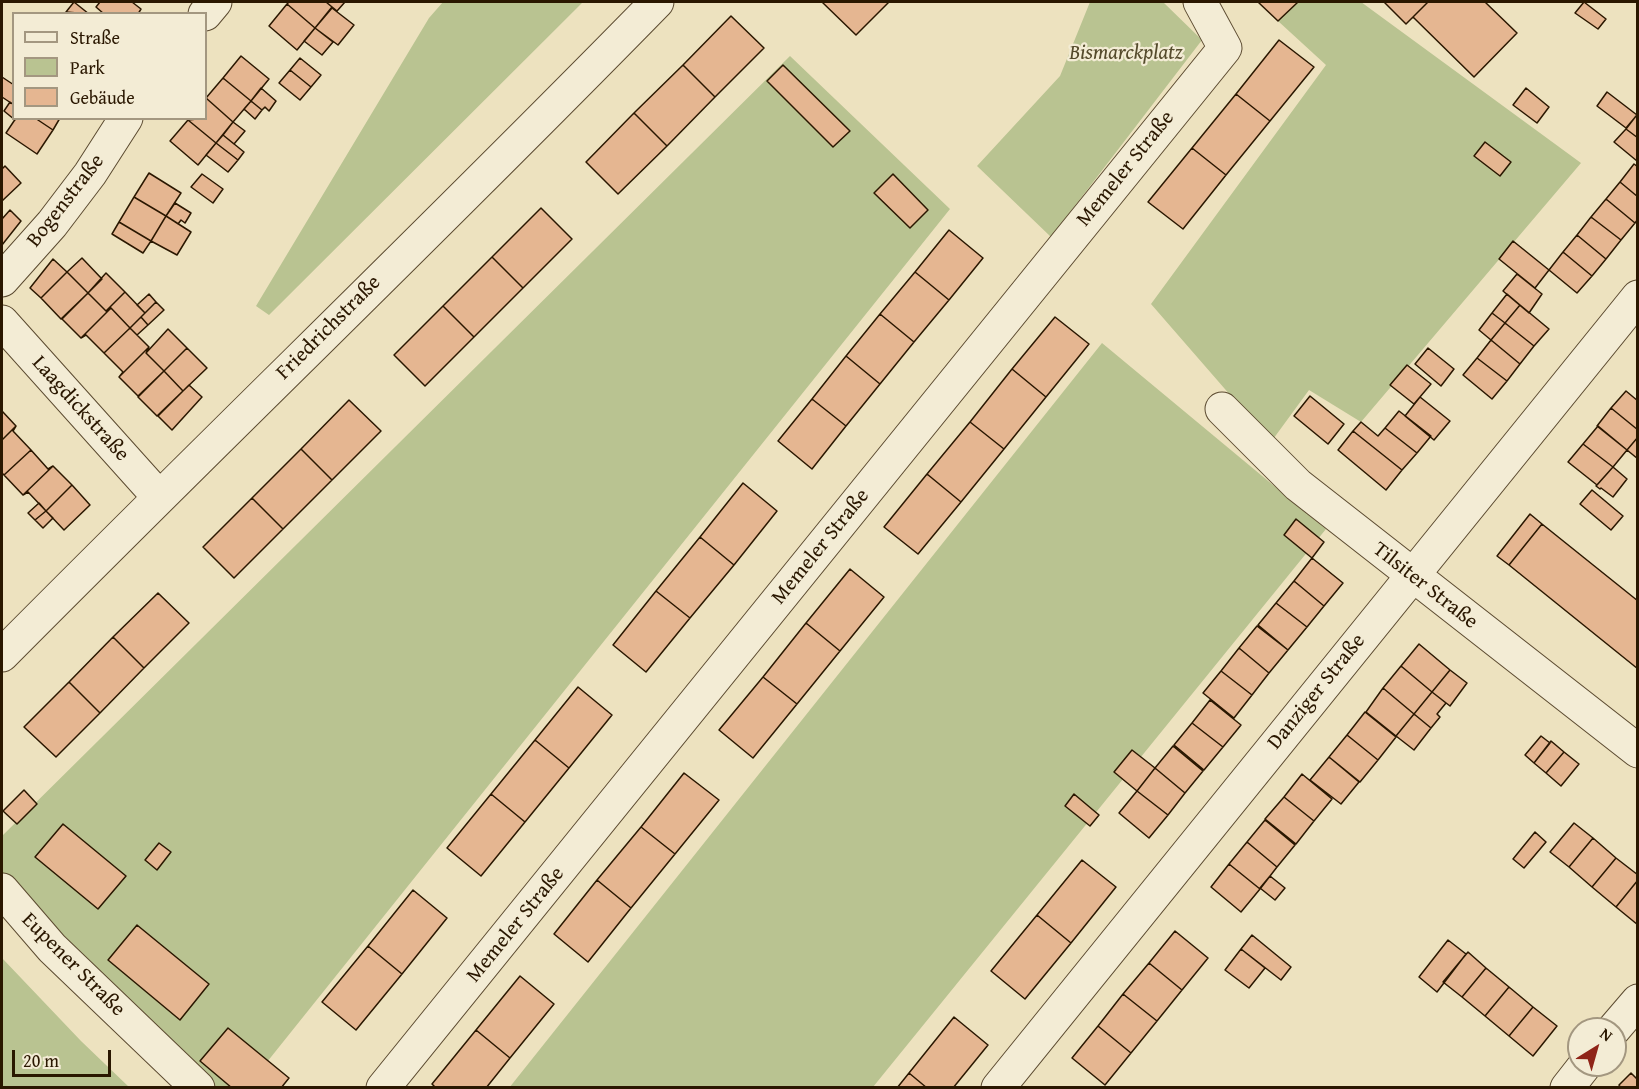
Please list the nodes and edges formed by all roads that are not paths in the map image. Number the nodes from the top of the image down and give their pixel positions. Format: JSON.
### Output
{"nodes":[{"id":1,"x":657,"y":2,"type":"edge"},
{"id":2,"x":1200,"y":2,"type":"edge"},
{"id":3,"x":125,"y":120,"type":"edge"},
{"id":4,"x":2,"y":280,"type":"edge"},
{"id":5,"x":1638,"y":297,"type":"edge"},
{"id":6,"x":2,"y":322,"type":"edge"},
{"id":7,"x":1222,"y":409,"type":"dead end"},
{"id":8,"x":159,"y":497,"type":"junction"},
{"id":9,"x":1412,"y":576,"type":"junction"},
{"id":10,"x":2,"y":655,"type":"edge"},
{"id":11,"x":1638,"y":751,"type":"edge"},
{"id":12,"x":2,"y":890,"type":"edge"},
{"id":13,"x":1638,"y":1000,"type":"edge"},
{"id":14,"x":1624,"y":1017,"type":"edge"},
{"id":15,"x":198,"y":1088,"type":"edge"},
{"id":16,"x":383,"y":1088,"type":"edge"},
{"id":17,"x":998,"y":1088,"type":"edge"}],
"edges":[{"from":1,"to":8,"type":"street","name":"Friedrichstraße"},
{"from":2,"to":16,"type":"street","name":"Memeler Straße"},
{"from":3,"to":4,"type":"street","name":"Bogenstraße"},
{"from":5,"to":9,"type":"street","name":"Danziger Straße"},
{"from":6,"to":8,"type":"street","name":"Laagdickstraße"},
{"from":7,"to":9,"type":"street","name":"Tilsiter Straße"},
{"from":8,"to":10,"type":"street","name":"Friedrichstraße"},
{"from":9,"to":11,"type":"street","name":"Tilsiter Straße"},
{"from":9,"to":17,"type":"street","name":"Danziger Straße"},
{"from":12,"to":15,"type":"street","name":"Eupener Straße"},
{"from":13,"to":14,"type":"street"}]}
